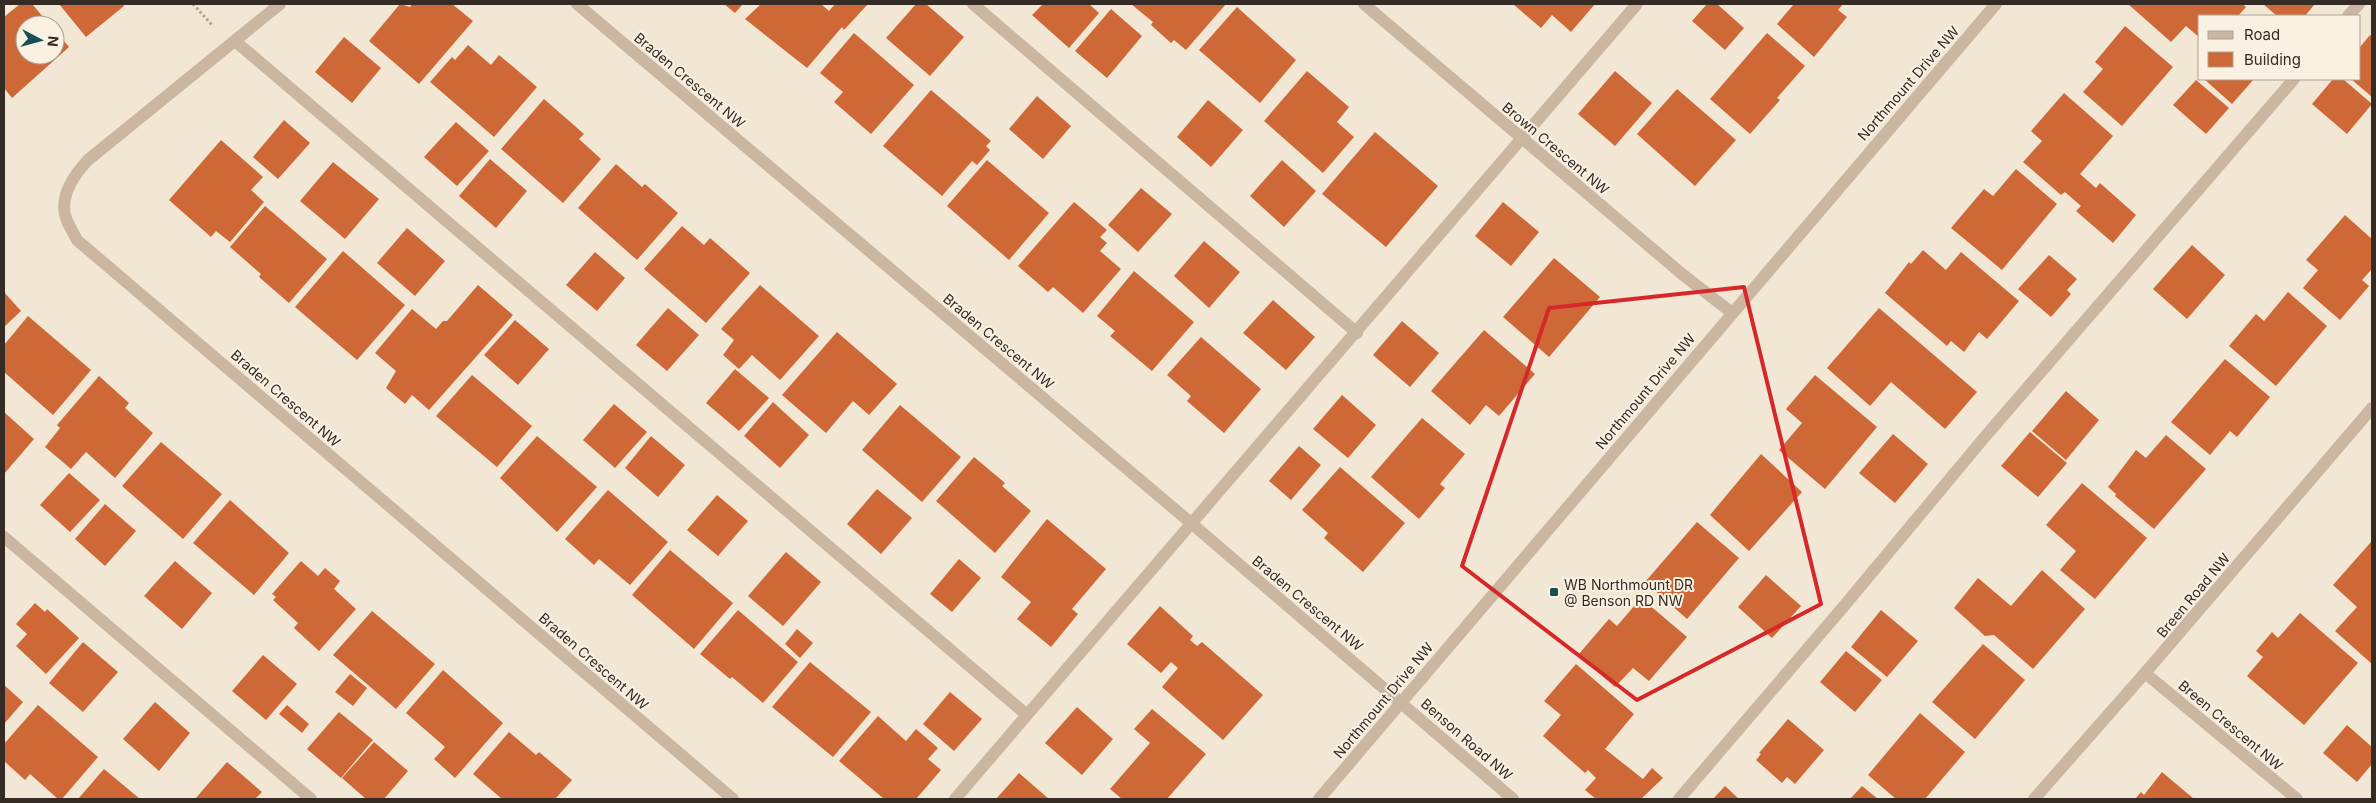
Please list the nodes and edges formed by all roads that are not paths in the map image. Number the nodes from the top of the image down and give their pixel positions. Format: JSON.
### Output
{"nodes":[{"id":1,"x":280,"y":4,"type":"edge"},
{"id":2,"x":577,"y":4,"type":"edge"},
{"id":3,"x":973,"y":4,"type":"edge"},
{"id":4,"x":1364,"y":4,"type":"edge"},
{"id":5,"x":1637,"y":4,"type":"edge"},
{"id":6,"x":1996,"y":4,"type":"edge"},
{"id":7,"x":2359,"y":4,"type":"edge"},
{"id":8,"x":2349,"y":15,"type":"edge"},
{"id":9,"x":235,"y":41,"type":"junction"},
{"id":10,"x":2293,"y":80,"type":"edge"},
{"id":11,"x":1522,"y":138,"type":"junction"},
{"id":12,"x":1731,"y":312,"type":"junction"},
{"id":13,"x":1357,"y":333,"type":"junction"},
{"id":14,"x":2372,"y":408,"type":"edge"},
{"id":15,"x":1191,"y":523,"type":"junction"},
{"id":16,"x":4,"y":537,"type":"edge"},
{"id":17,"x":2146,"y":674,"type":"junction"},
{"id":18,"x":1401,"y":702,"type":"junction"},
{"id":19,"x":1027,"y":715,"type":"junction"},
{"id":20,"x":311,"y":799,"type":"edge"},
{"id":21,"x":733,"y":799,"type":"edge"},
{"id":22,"x":955,"y":799,"type":"edge"},
{"id":23,"x":1319,"y":799,"type":"edge"},
{"id":24,"x":1513,"y":799,"type":"edge"},
{"id":25,"x":1679,"y":799,"type":"edge"},
{"id":26,"x":2034,"y":799,"type":"edge"},
{"id":27,"x":2297,"y":799,"type":"edge"}],
"edges":[{"from":1,"to":9,"type":"street","name":"Braden Crescent NW"},
{"from":2,"to":15,"type":"street","name":"Braden Crescent NW"},
{"from":3,"to":13,"type":"street"},
{"from":4,"to":11,"type":"street","name":"Brown Crescent NW"},
{"from":5,"to":11,"type":"street"},
{"from":6,"to":12,"type":"street","name":"Northmount Drive NW"},
{"from":7,"to":8,"type":"street"},
{"from":9,"to":19,"type":"street"},
{"from":9,"to":21,"type":"street","name":"Braden Crescent NW"},
{"from":10,"to":25,"type":"street"},
{"from":11,"to":12,"type":"street","name":"Brown Crescent NW"},
{"from":11,"to":13,"type":"street"},
{"from":12,"to":18,"type":"street","name":"Northmount Drive NW"},
{"from":13,"to":15,"type":"street"},
{"from":14,"to":17,"type":"street","name":"Breen Road NW"},
{"from":15,"to":18,"type":"street","name":"Braden Crescent NW"},
{"from":15,"to":19,"type":"street"},
{"from":16,"to":20,"type":"street"},
{"from":17,"to":26,"type":"street","name":"Breen Road NW"},
{"from":17,"to":27,"type":"street","name":"Breen Crescent NW"},
{"from":18,"to":23,"type":"street","name":"Northmount Drive NW"},
{"from":18,"to":24,"type":"street","name":"Benson Road NW"},
{"from":19,"to":22,"type":"street"}]}
